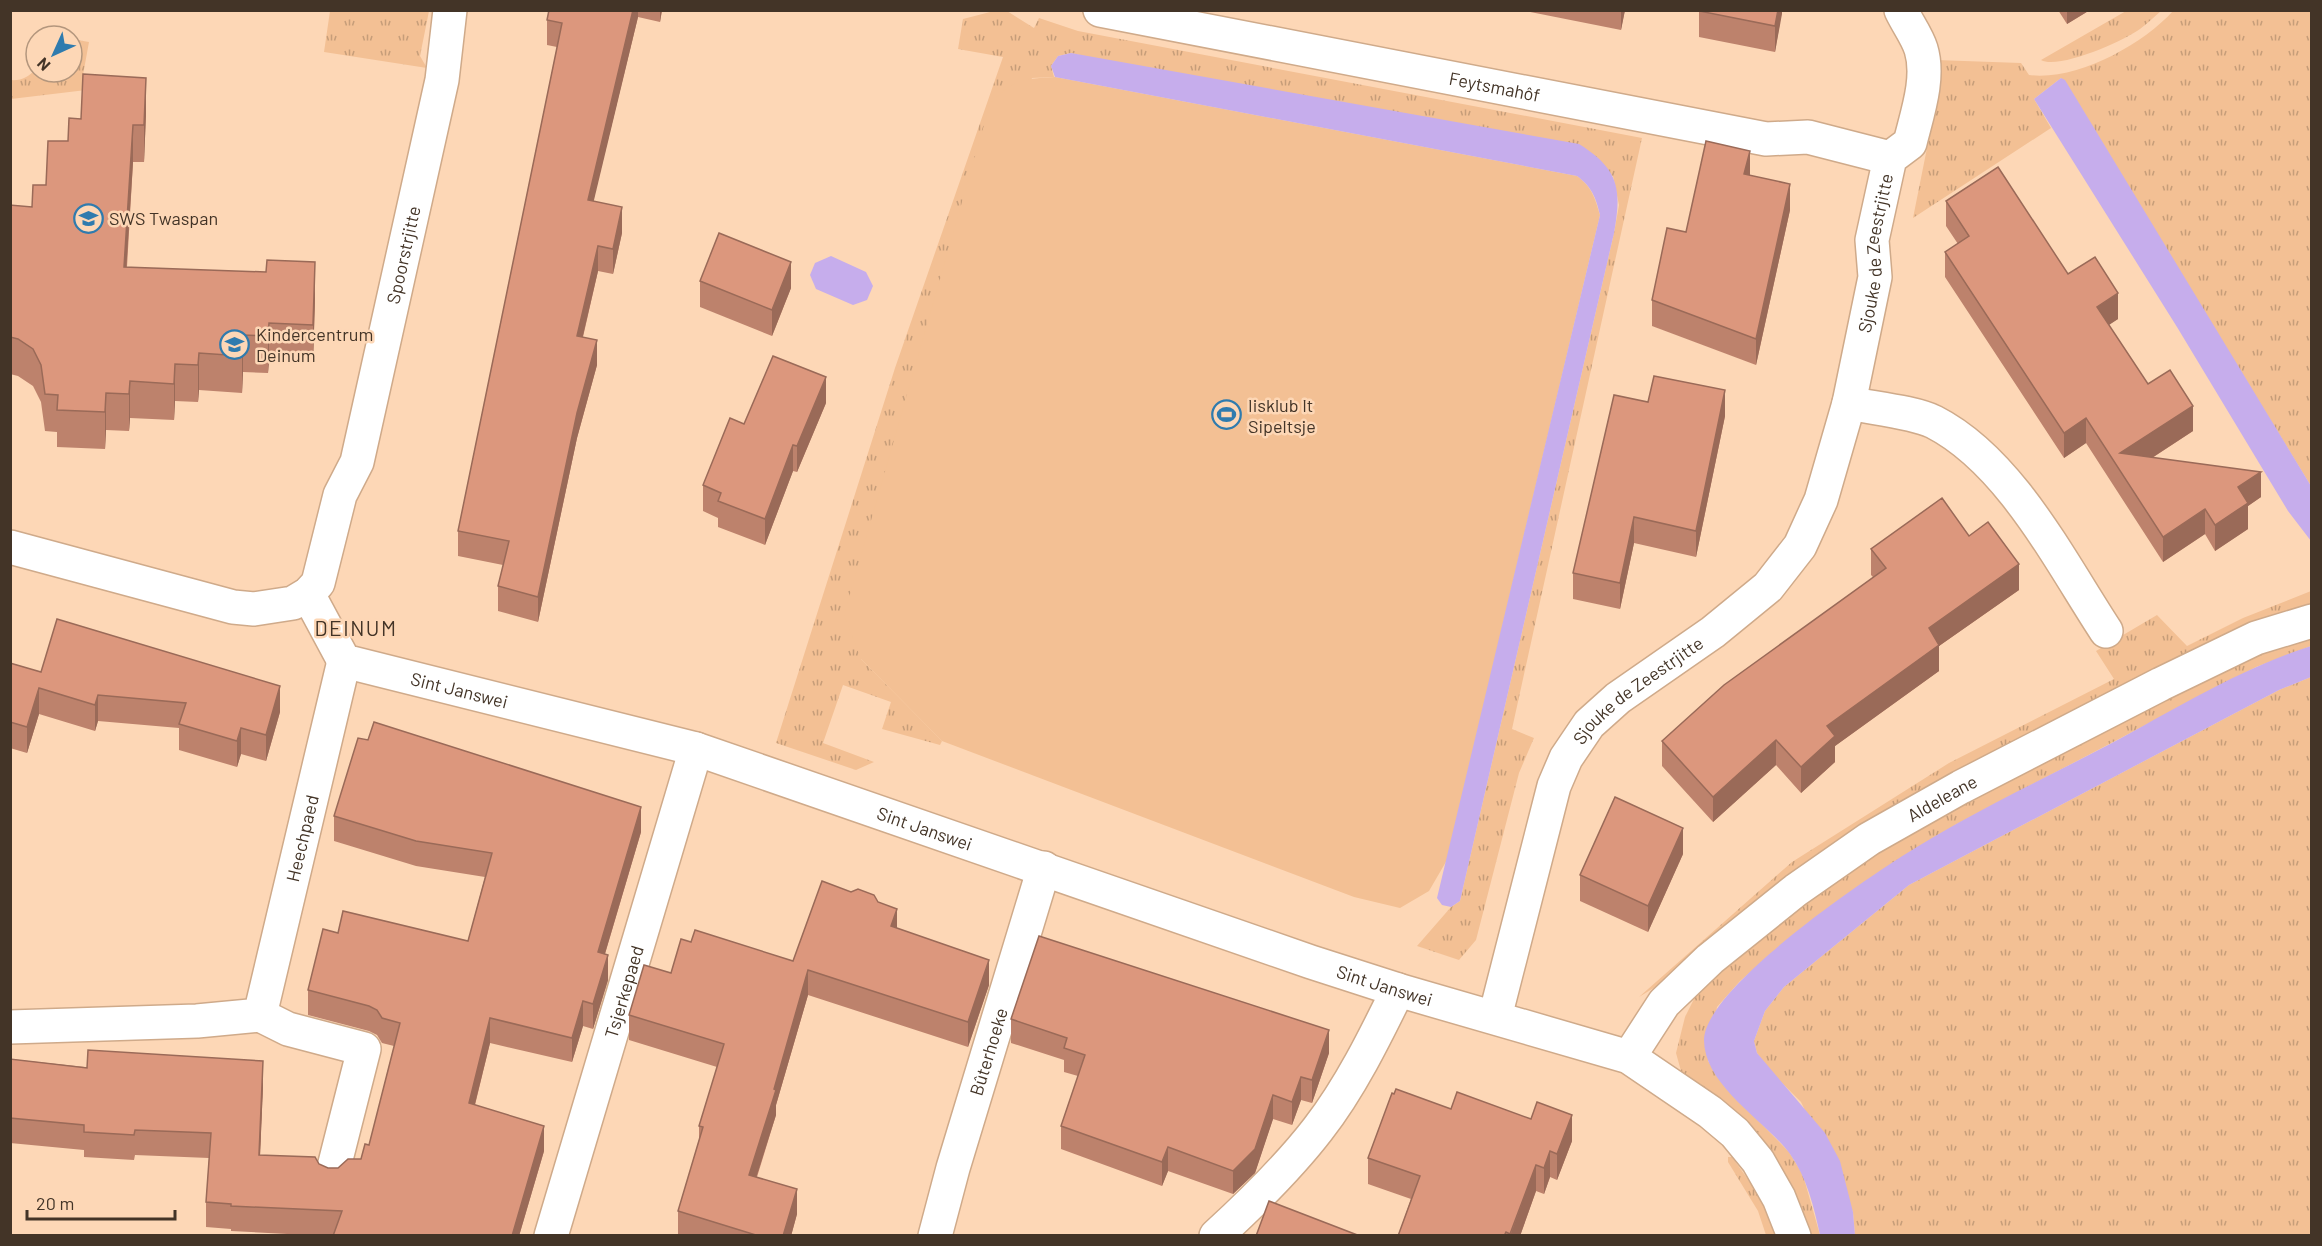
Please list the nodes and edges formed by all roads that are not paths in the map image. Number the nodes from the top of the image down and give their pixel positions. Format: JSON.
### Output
{"nodes":[{"id":1,"x":450,"y":10,"type":"edge"},
{"id":2,"x":1100,"y":10,"type":"edge"},
{"id":3,"x":1901,"y":10,"type":"edge"},
{"id":4,"x":1890,"y":158,"type":"junction"},
{"id":5,"x":1849,"y":403,"type":"junction"},
{"id":6,"x":10,"y":547,"type":"edge"},
{"id":7,"x":308,"y":594,"type":"junction"},
{"id":8,"x":2312,"y":621,"type":"edge"},
{"id":9,"x":2106,"y":631,"type":"dead end"},
{"id":10,"x":344,"y":661,"type":"junction"},
{"id":11,"x":696,"y":749,"type":"junction"},
{"id":12,"x":1044,"y":868,"type":"junction"},
{"id":13,"x":1398,"y":990,"type":"junction"},
{"id":14,"x":260,"y":1016,"type":"junction"},
{"id":15,"x":1495,"y":1017,"type":"junction"},
{"id":16,"x":10,"y":1027,"type":"edge"},
{"id":17,"x":1629,"y":1057,"type":"junction"},
{"id":18,"x":332,"y":1175,"type":"edge"},
{"id":19,"x":551,"y":1236,"type":"edge"},
{"id":20,"x":935,"y":1236,"type":"edge"},
{"id":21,"x":1216,"y":1236,"type":"edge"},
{"id":22,"x":1794,"y":1236,"type":"edge"}],
"edges":[{"from":1,"to":7,"type":"street","name":"Spoorstrjitte"},
{"from":2,"to":4,"type":"street","name":"Feytsmahôf"},
{"from":3,"to":4,"type":"street","name":"Sjouke de Zeestrjitte"},
{"from":4,"to":5,"type":"street","name":"Sjouke de Zeestrjitte"},
{"from":5,"to":9,"type":"street"},
{"from":5,"to":15,"type":"street","name":"Sjouke de Zeestrjitte"},
{"from":6,"to":7,"type":"street"},
{"from":7,"to":10,"type":"street"},
{"from":8,"to":17,"type":"street","name":"Aldeleane"},
{"from":10,"to":11,"type":"street","name":"Sint Janswei"},
{"from":10,"to":14,"type":"street","name":"Heechpaed"},
{"from":11,"to":12,"type":"street","name":"Sint Janswei"},
{"from":11,"to":19,"type":"street","name":"Tsjerkepaed"},
{"from":12,"to":13,"type":"street","name":"Sint Janswei"},
{"from":12,"to":20,"type":"street","name":"Bûterhoeke"},
{"from":13,"to":15,"type":"street","name":"Sint Janswei"},
{"from":13,"to":21,"type":"street"},
{"from":14,"to":16,"type":"street"},
{"from":14,"to":18,"type":"street"},
{"from":15,"to":17,"type":"street","name":"Sint Janswei"},
{"from":17,"to":22,"type":"street","name":"Sint Janswei"}]}
